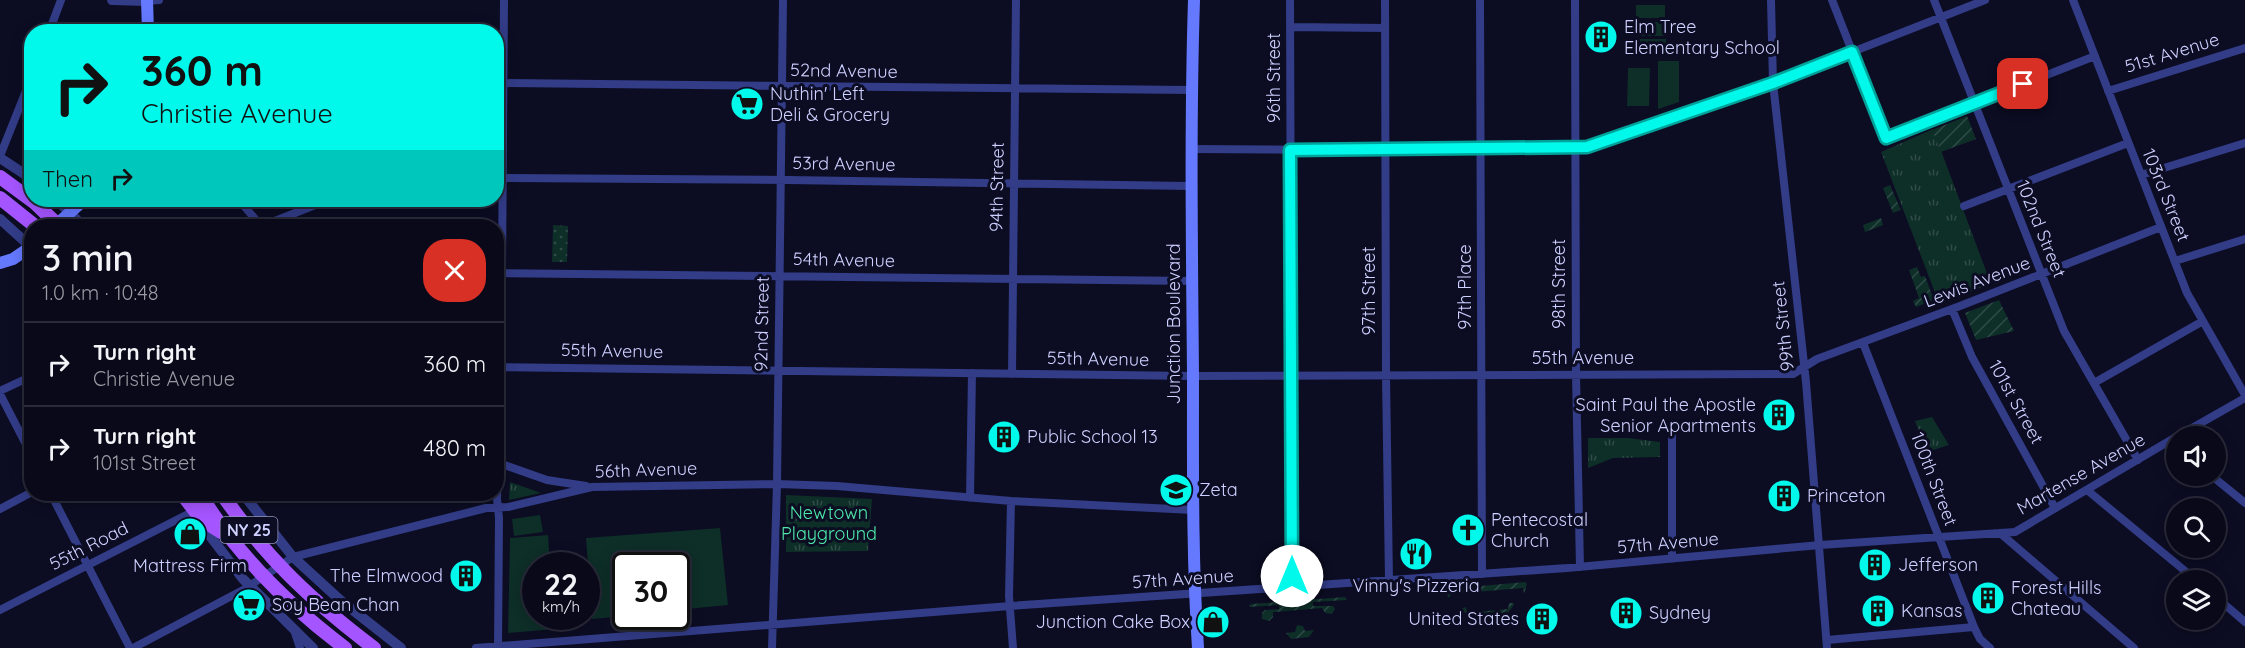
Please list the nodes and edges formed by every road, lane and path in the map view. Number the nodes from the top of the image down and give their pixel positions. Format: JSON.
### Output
{"nodes":[{"id":1,"x":62,"y":0,"type":"edge"},
{"id":2,"x":112,"y":0,"type":"edge"},
{"id":3,"x":151,"y":0,"type":"edge"},
{"id":4,"x":504,"y":0,"type":"edge"},
{"id":5,"x":783,"y":0,"type":"edge"},
{"id":6,"x":1016,"y":0,"type":"edge"},
{"id":7,"x":1194,"y":0,"type":"edge"},
{"id":8,"x":1290,"y":0,"type":"edge"},
{"id":9,"x":1385,"y":0,"type":"edge"},
{"id":10,"x":1480,"y":0,"type":"edge"},
{"id":11,"x":1575,"y":0,"type":"edge"},
{"id":12,"x":1771,"y":0,"type":"edge"},
{"id":13,"x":1832,"y":0,"type":"edge"},
{"id":14,"x":1934,"y":0,"type":"edge"},
{"id":15,"x":1985,"y":0,"type":"edge"},
{"id":16,"x":2073,"y":0,"type":"edge"},
{"id":17,"x":1941,"y":18,"type":"junction"},
{"id":18,"x":52,"y":24,"type":"edge"},
{"id":19,"x":149,"y":24,"type":"edge"},
{"id":20,"x":503,"y":24,"type":"edge"},
{"id":21,"x":1290,"y":27,"type":"junction"},
{"id":22,"x":1385,"y":28,"type":"junction"},
{"id":23,"x":2245,"y":48,"type":"edge"},
{"id":24,"x":1852,"y":52,"type":"junction"},
{"id":25,"x":2095,"y":56,"type":"junction"},
{"id":26,"x":504,"y":83,"type":"edge"},
{"id":27,"x":1773,"y":83,"type":"junction"},
{"id":28,"x":781,"y":86,"type":"junction"},
{"id":29,"x":1015,"y":89,"type":"junction"},
{"id":30,"x":1191,"y":90,"type":"junction"},
{"id":31,"x":2108,"y":91,"type":"junction"},
{"id":32,"x":24,"y":96,"type":"edge"},
{"id":33,"x":1974,"y":103,"type":"junction"},
{"id":34,"x":2128,"y":143,"type":"junction"},
{"id":35,"x":2245,"y":143,"type":"edge"},
{"id":36,"x":1481,"y":148,"type":"junction"},
{"id":37,"x":1575,"y":148,"type":"junction"},
{"id":38,"x":1191,"y":149,"type":"junction"},
{"id":39,"x":1290,"y":150,"type":"junction"},
{"id":40,"x":1385,"y":150,"type":"junction"},
{"id":41,"x":0,"y":157,"type":"edge"},
{"id":42,"x":24,"y":174,"type":"edge"},
{"id":43,"x":2141,"y":176,"type":"junction"},
{"id":44,"x":0,"y":177,"type":"edge"},
{"id":45,"x":504,"y":178,"type":"edge"},
{"id":46,"x":780,"y":180,"type":"junction"},
{"id":47,"x":1014,"y":184,"type":"junction"},
{"id":48,"x":1191,"y":186,"type":"junction"},
{"id":49,"x":2007,"y":189,"type":"junction"},
{"id":50,"x":24,"y":195,"type":"edge"},
{"id":51,"x":0,"y":198,"type":"edge"},
{"id":52,"x":1964,"y":206,"type":"dead end"},
{"id":53,"x":39,"y":207,"type":"edge"},
{"id":54,"x":65,"y":207,"type":"edge"},
{"id":55,"x":77,"y":207,"type":"edge"},
{"id":56,"x":245,"y":207,"type":"edge"},
{"id":57,"x":310,"y":207,"type":"edge"},
{"id":58,"x":71,"y":213,"type":"junction"},
{"id":59,"x":0,"y":219,"type":"edge"},
{"id":60,"x":26,"y":219,"type":"edge"},
{"id":61,"x":50,"y":219,"type":"edge"},
{"id":62,"x":65,"y":219,"type":"edge"},
{"id":63,"x":77,"y":219,"type":"edge"},
{"id":64,"x":256,"y":219,"type":"edge"},
{"id":65,"x":280,"y":219,"type":"edge"},
{"id":66,"x":2161,"y":227,"type":"junction"},
{"id":67,"x":2245,"y":239,"type":"edge"},
{"id":68,"x":24,"y":241,"type":"edge"},
{"id":69,"x":24,"y":252,"type":"edge"},
{"id":70,"x":2175,"y":261,"type":"junction"},
{"id":71,"x":0,"y":263,"type":"edge"},
{"id":72,"x":504,"y":273,"type":"edge"},
{"id":73,"x":779,"y":275,"type":"junction"},
{"id":74,"x":2041,"y":275,"type":"junction"},
{"id":75,"x":1013,"y":279,"type":"junction"},
{"id":76,"x":1192,"y":281,"type":"junction"},
{"id":77,"x":1952,"y":309,"type":"junction"},
{"id":78,"x":2203,"y":321,"type":"junction"},
{"id":79,"x":1863,"y":343,"type":"junction"},
{"id":80,"x":504,"y":367,"type":"edge"},
{"id":81,"x":1805,"y":367,"type":"junction"},
{"id":82,"x":778,"y":370,"type":"junction"},
{"id":83,"x":972,"y":374,"type":"junction"},
{"id":84,"x":1012,"y":374,"type":"junction"},
{"id":85,"x":1576,"y":375,"type":"junction"},
{"id":86,"x":1193,"y":376,"type":"junction"},
{"id":87,"x":1291,"y":376,"type":"junction"},
{"id":88,"x":1386,"y":376,"type":"junction"},
{"id":89,"x":1482,"y":376,"type":"junction"},
{"id":90,"x":24,"y":380,"type":"edge"},
{"id":91,"x":2094,"y":383,"type":"junction"},
{"id":92,"x":0,"y":393,"type":"edge"},
{"id":93,"x":2245,"y":396,"type":"edge"},
{"id":94,"x":3,"y":407,"type":"edge"},
{"id":95,"x":2197,"y":426,"type":"edge"},
{"id":96,"x":1672,"y":431,"type":"dead end"},
{"id":97,"x":24,"y":442,"type":"edge"},
{"id":98,"x":2166,"y":445,"type":"edge"},
{"id":99,"x":2138,"y":460,"type":"junction"},
{"id":100,"x":504,"y":465,"type":"edge"},
{"id":101,"x":777,"y":484,"type":"junction"},
{"id":102,"x":2224,"y":486,"type":"edge"},
{"id":103,"x":592,"y":487,"type":"junction"},
{"id":104,"x":2088,"y":490,"type":"junction"},
{"id":105,"x":24,"y":496,"type":"edge"},
{"id":106,"x":970,"y":498,"type":"junction"},
{"id":107,"x":54,"y":501,"type":"edge"},
{"id":108,"x":186,"y":501,"type":"edge"},
{"id":109,"x":187,"y":501,"type":"edge"},
{"id":110,"x":205,"y":501,"type":"edge"},
{"id":111,"x":227,"y":501,"type":"edge"},
{"id":112,"x":233,"y":501,"type":"edge"},
{"id":113,"x":249,"y":501,"type":"edge"},
{"id":114,"x":498,"y":501,"type":"edge"},
{"id":115,"x":1011,"y":501,"type":"junction"},
{"id":116,"x":2245,"y":503,"type":"edge"},
{"id":117,"x":498,"y":508,"type":"junction"},
{"id":118,"x":2055,"y":508,"type":"junction"},
{"id":119,"x":0,"y":509,"type":"edge"},
{"id":120,"x":1192,"y":510,"type":"junction"},
{"id":121,"x":192,"y":512,"type":"junction"},
{"id":122,"x":240,"y":520,"type":"junction"},
{"id":123,"x":2000,"y":532,"type":"junction"},
{"id":124,"x":1938,"y":536,"type":"junction"},
{"id":125,"x":230,"y":537,"type":"junction"},
{"id":126,"x":1820,"y":545,"type":"junction"},
{"id":127,"x":293,"y":557,"type":"junction"},
{"id":128,"x":1672,"y":559,"type":"junction"},
{"id":129,"x":278,"y":565,"type":"junction"},
{"id":130,"x":87,"y":566,"type":"junction"},
{"id":131,"x":1580,"y":567,"type":"junction"},
{"id":132,"x":2184,"y":570,"type":"edge"},
{"id":133,"x":1482,"y":574,"type":"junction"},
{"id":134,"x":262,"y":577,"type":"junction"},
{"id":135,"x":1389,"y":581,"type":"junction"},
{"id":136,"x":250,"y":586,"type":"junction"},
{"id":137,"x":1292,"y":588,"type":"junction"},
{"id":138,"x":1194,"y":595,"type":"junction"},
{"id":139,"x":1010,"y":606,"type":"junction"},
{"id":140,"x":2226,"y":606,"type":"edge"},
{"id":141,"x":0,"y":610,"type":"edge"},
{"id":142,"x":2245,"y":622,"type":"edge"},
{"id":143,"x":772,"y":625,"type":"junction"},
{"id":144,"x":1974,"y":627,"type":"junction"},
{"id":145,"x":294,"y":629,"type":"junction"},
{"id":146,"x":1827,"y":644,"type":"edge"},
{"id":147,"x":498,"y":647,"type":"edge"},
{"id":148,"x":131,"y":648,"type":"edge"},
{"id":149,"x":300,"y":648,"type":"edge"},
{"id":150,"x":313,"y":648,"type":"edge"},
{"id":151,"x":345,"y":648,"type":"edge"},
{"id":152,"x":374,"y":648,"type":"edge"},
{"id":153,"x":400,"y":648,"type":"edge"},
{"id":154,"x":476,"y":648,"type":"edge"},
{"id":155,"x":772,"y":648,"type":"edge"},
{"id":156,"x":1013,"y":648,"type":"edge"},
{"id":157,"x":1198,"y":648,"type":"edge"},
{"id":158,"x":1990,"y":648,"type":"edge"},
{"id":159,"x":2134,"y":648,"type":"edge"}],
"edges":[{"from":1,"to":18,"type":"street"},
{"from":2,"to":3,"type":"street"},
{"from":3,"to":19,"type":"main road"},
{"from":4,"to":20,"type":"street"},
{"from":5,"to":28,"type":"street","name":"92nd Street"},
{"from":6,"to":29,"type":"street","name":"94th Street"},
{"from":7,"to":30,"type":"main road","name":"Junction Boulevard"},
{"from":8,"to":21,"type":"street","name":"96th Street"},
{"from":9,"to":22,"type":"street","name":"97th Street"},
{"from":10,"to":36,"type":"street","name":"97th Place"},
{"from":11,"to":37,"type":"street","name":"98th Street"},
{"from":12,"to":27,"type":"street","name":"99th Street"},
{"from":13,"to":24,"type":"street"},
{"from":14,"to":17,"type":"street","name":"102nd Street"},
{"from":15,"to":17,"type":"street"},
{"from":16,"to":25,"type":"street","name":"103rd Street"},
{"from":17,"to":24,"type":"street"},
{"from":17,"to":33,"type":"street","name":"102nd Street"},
{"from":21,"to":22,"type":"street"},
{"from":21,"to":39,"type":"street","name":"96th Street"},
{"from":22,"to":40,"type":"street","name":"97th Street"},
{"from":23,"to":31,"type":"street","name":"51st Avenue"},
{"from":24,"to":27,"type":"street"},
{"from":24,"to":33,"type":"street"},
{"from":25,"to":31,"type":"street","name":"103rd Street"},
{"from":25,"to":33,"type":"street"},
{"from":26,"to":28,"type":"street","name":"52nd Avenue"},
{"from":27,"to":37,"type":"street"},
{"from":27,"to":81,"type":"street","name":"99th Street"},
{"from":28,"to":29,"type":"street","name":"52nd Avenue"},
{"from":28,"to":46,"type":"street","name":"92nd Street"},
{"from":29,"to":30,"type":"street","name":"52nd Avenue"},
{"from":29,"to":47,"type":"street","name":"94th Street"},
{"from":30,"to":38,"type":"main road","name":"Junction Boulevard"},
{"from":31,"to":34,"type":"street","name":"103rd Street"},
{"from":32,"to":41,"type":"street"},
{"from":33,"to":49,"type":"street","name":"102nd Street"},
{"from":34,"to":43,"type":"street","name":"103rd Street"},
{"from":34,"to":49,"type":"street"},
{"from":35,"to":43,"type":"street"},
{"from":36,"to":37,"type":"street"},
{"from":36,"to":40,"type":"street"},
{"from":36,"to":89,"type":"street","name":"97th Place"},
{"from":37,"to":85,"type":"street","name":"98th Street"},
{"from":38,"to":39,"type":"street"},
{"from":38,"to":48,"type":"main road","name":"Junction Boulevard"},
{"from":39,"to":40,"type":"street"},
{"from":39,"to":87,"type":"street","name":"96th Street"},
{"from":40,"to":88,"type":"street","name":"97th Street"},
{"from":41,"to":42,"type":"street"},
{"from":43,"to":66,"type":"street","name":"103rd Street"},
{"from":44,"to":50,"type":"main road"},
{"from":45,"to":46,"type":"street","name":"53rd Avenue"},
{"from":46,"to":47,"type":"street","name":"53rd Avenue"},
{"from":46,"to":73,"type":"street","name":"92nd Street"},
{"from":47,"to":48,"type":"street","name":"53rd Avenue"},
{"from":47,"to":75,"type":"street","name":"94th Street"},
{"from":48,"to":76,"type":"main road","name":"Junction Boulevard"},
{"from":49,"to":52,"type":"street"},
{"from":49,"to":74,"type":"street","name":"102nd Street"},
{"from":51,"to":60,"type":"main road"},
{"from":53,"to":61,"type":"main road"},
{"from":54,"to":58,"type":"street"},
{"from":55,"to":58,"type":"main road"},
{"from":56,"to":64,"type":"street"},
{"from":57,"to":65,"type":"street"},
{"from":58,"to":62,"type":"main road"},
{"from":58,"to":63,"type":"street"},
{"from":59,"to":68,"type":"street"},
{"from":66,"to":70,"type":"street","name":"103rd Street"},
{"from":66,"to":74,"type":"street","name":"Lewis Avenue"},
{"from":67,"to":70,"type":"street"},
{"from":69,"to":71,"type":"main road"},
{"from":70,"to":78,"type":"street","name":"103rd Street"},
{"from":72,"to":73,"type":"street","name":"54th Avenue"},
{"from":73,"to":75,"type":"street","name":"54th Avenue"},
{"from":73,"to":82,"type":"street","name":"92nd Street"},
{"from":74,"to":77,"type":"street","name":"Lewis Avenue"},
{"from":74,"to":91,"type":"street","name":"102nd Street"},
{"from":75,"to":76,"type":"street","name":"54th Avenue"},
{"from":75,"to":84,"type":"street","name":"94th Street"},
{"from":76,"to":86,"type":"main road","name":"Junction Boulevard"},
{"from":77,"to":79,"type":"street","name":"Lewis Avenue"},
{"from":77,"to":118,"type":"street","name":"101st Street"},
{"from":78,"to":91,"type":"street"},
{"from":78,"to":93,"type":"street","name":"103rd Street"},
{"from":79,"to":81,"type":"street","name":"Lewis Avenue"},
{"from":79,"to":124,"type":"street","name":"100th Street"},
{"from":80,"to":82,"type":"street","name":"55th Avenue"},
{"from":81,"to":85,"type":"street","name":"55th Avenue"},
{"from":81,"to":126,"type":"street","name":"99th Street"},
{"from":82,"to":83,"type":"street","name":"55th Avenue"},
{"from":82,"to":101,"type":"street","name":"92nd Street"},
{"from":83,"to":84,"type":"street","name":"55th Avenue"},
{"from":83,"to":106,"type":"street"},
{"from":84,"to":86,"type":"street","name":"55th Avenue"},
{"from":85,"to":89,"type":"street","name":"55th Avenue"},
{"from":85,"to":131,"type":"street","name":"98th Street"},
{"from":86,"to":87,"type":"street","name":"55th Avenue"},
{"from":86,"to":120,"type":"main road","name":"Junction Boulevard"},
{"from":87,"to":88,"type":"street","name":"55th Avenue"},
{"from":87,"to":137,"type":"street","name":"96th Street"},
{"from":88,"to":89,"type":"street","name":"55th Avenue"},
{"from":88,"to":135,"type":"street","name":"97th Street"},
{"from":89,"to":133,"type":"street","name":"97th Place"},
{"from":90,"to":92,"type":"street"},
{"from":91,"to":99,"type":"street","name":"102nd Street"},
{"from":92,"to":94,"type":"street"},
{"from":93,"to":95,"type":"street","name":"Martense Avenue"},
{"from":94,"to":97,"type":"street"},
{"from":96,"to":128,"type":"street"},
{"from":98,"to":99,"type":"street","name":"Martense Avenue"},
{"from":99,"to":104,"type":"street","name":"Martense Avenue"},
{"from":100,"to":103,"type":"street"},
{"from":101,"to":103,"type":"street","name":"56th Avenue"},
{"from":101,"to":106,"type":"street","name":"56th Avenue"},
{"from":101,"to":143,"type":"street","name":"92nd Street"},
{"from":102,"to":116,"type":"street"},
{"from":103,"to":117,"type":"street","name":"56th Avenue"},
{"from":104,"to":118,"type":"street","name":"Martense Avenue"},
{"from":104,"to":132,"type":"street"},
{"from":105,"to":119,"type":"street"},
{"from":106,"to":115,"type":"street","name":"56th Avenue"},
{"from":107,"to":130,"type":"street"},
{"from":108,"to":121,"type":"street"},
{"from":109,"to":125,"type":"main road"},
{"from":110,"to":125,"type":"main road","number":"NY 25"},
{"from":111,"to":122,"type":"main road","number":"NY 25"},
{"from":112,"to":122,"type":"main road"},
{"from":113,"to":127,"type":"street"},
{"from":114,"to":117,"type":"street"},
{"from":115,"to":120,"type":"street","name":"56th Avenue"},
{"from":115,"to":139,"type":"street"},
{"from":117,"to":127,"type":"street","name":"56th Avenue"},
{"from":117,"to":147,"type":"street"},
{"from":118,"to":123,"type":"street","name":"Martense Avenue"},
{"from":120,"to":138,"type":"main road","name":"Junction Boulevard"},
{"from":121,"to":130,"type":"street","name":"55th Road"},
{"from":121,"to":136,"type":"street"},
{"from":122,"to":129,"type":"main road","number":"NY 25"},
{"from":123,"to":124,"type":"street","name":"57th Avenue"},
{"from":123,"to":159,"type":"street"},
{"from":124,"to":126,"type":"street","name":"57th Avenue"},
{"from":124,"to":144,"type":"street","name":"100th Street"},
{"from":125,"to":134,"type":"main road","number":"NY 25"},
{"from":126,"to":128,"type":"street","name":"57th Avenue"},
{"from":126,"to":146,"type":"street","name":"99th Street"},
{"from":127,"to":129,"type":"street","name":"56th Avenue"},
{"from":127,"to":153,"type":"street"},
{"from":128,"to":131,"type":"street","name":"57th Avenue"},
{"from":129,"to":134,"type":"street","name":"56th Avenue"},
{"from":129,"to":152,"type":"main road","number":"NY 25"},
{"from":130,"to":141,"type":"street","name":"55th Road"},
{"from":130,"to":148,"type":"street"},
{"from":131,"to":133,"type":"street","name":"57th Avenue"},
{"from":133,"to":135,"type":"street","name":"57th Avenue"},
{"from":134,"to":136,"type":"street","name":"56th Avenue"},
{"from":134,"to":151,"type":"main road","number":"NY 25"},
{"from":135,"to":137,"type":"street","name":"57th Avenue"},
{"from":136,"to":145,"type":"street"},
{"from":136,"to":148,"type":"street","name":"56th Avenue"},
{"from":137,"to":138,"type":"street","name":"57th Avenue"},
{"from":138,"to":139,"type":"street","name":"57th Avenue"},
{"from":138,"to":157,"type":"main road","name":"Junction Boulevard"},
{"from":139,"to":143,"type":"street","name":"57th Avenue"},
{"from":139,"to":156,"type":"street"},
{"from":140,"to":142,"type":"street"},
{"from":143,"to":147,"type":"street","name":"57th Avenue"},
{"from":143,"to":155,"type":"street","name":"92nd Street"},
{"from":144,"to":146,"type":"street"},
{"from":144,"to":158,"type":"street","name":"100th Street"},
{"from":145,"to":149,"type":"street"},
{"from":145,"to":150,"type":"street"},
{"from":147,"to":154,"type":"street","name":"57th Avenue"}]}
